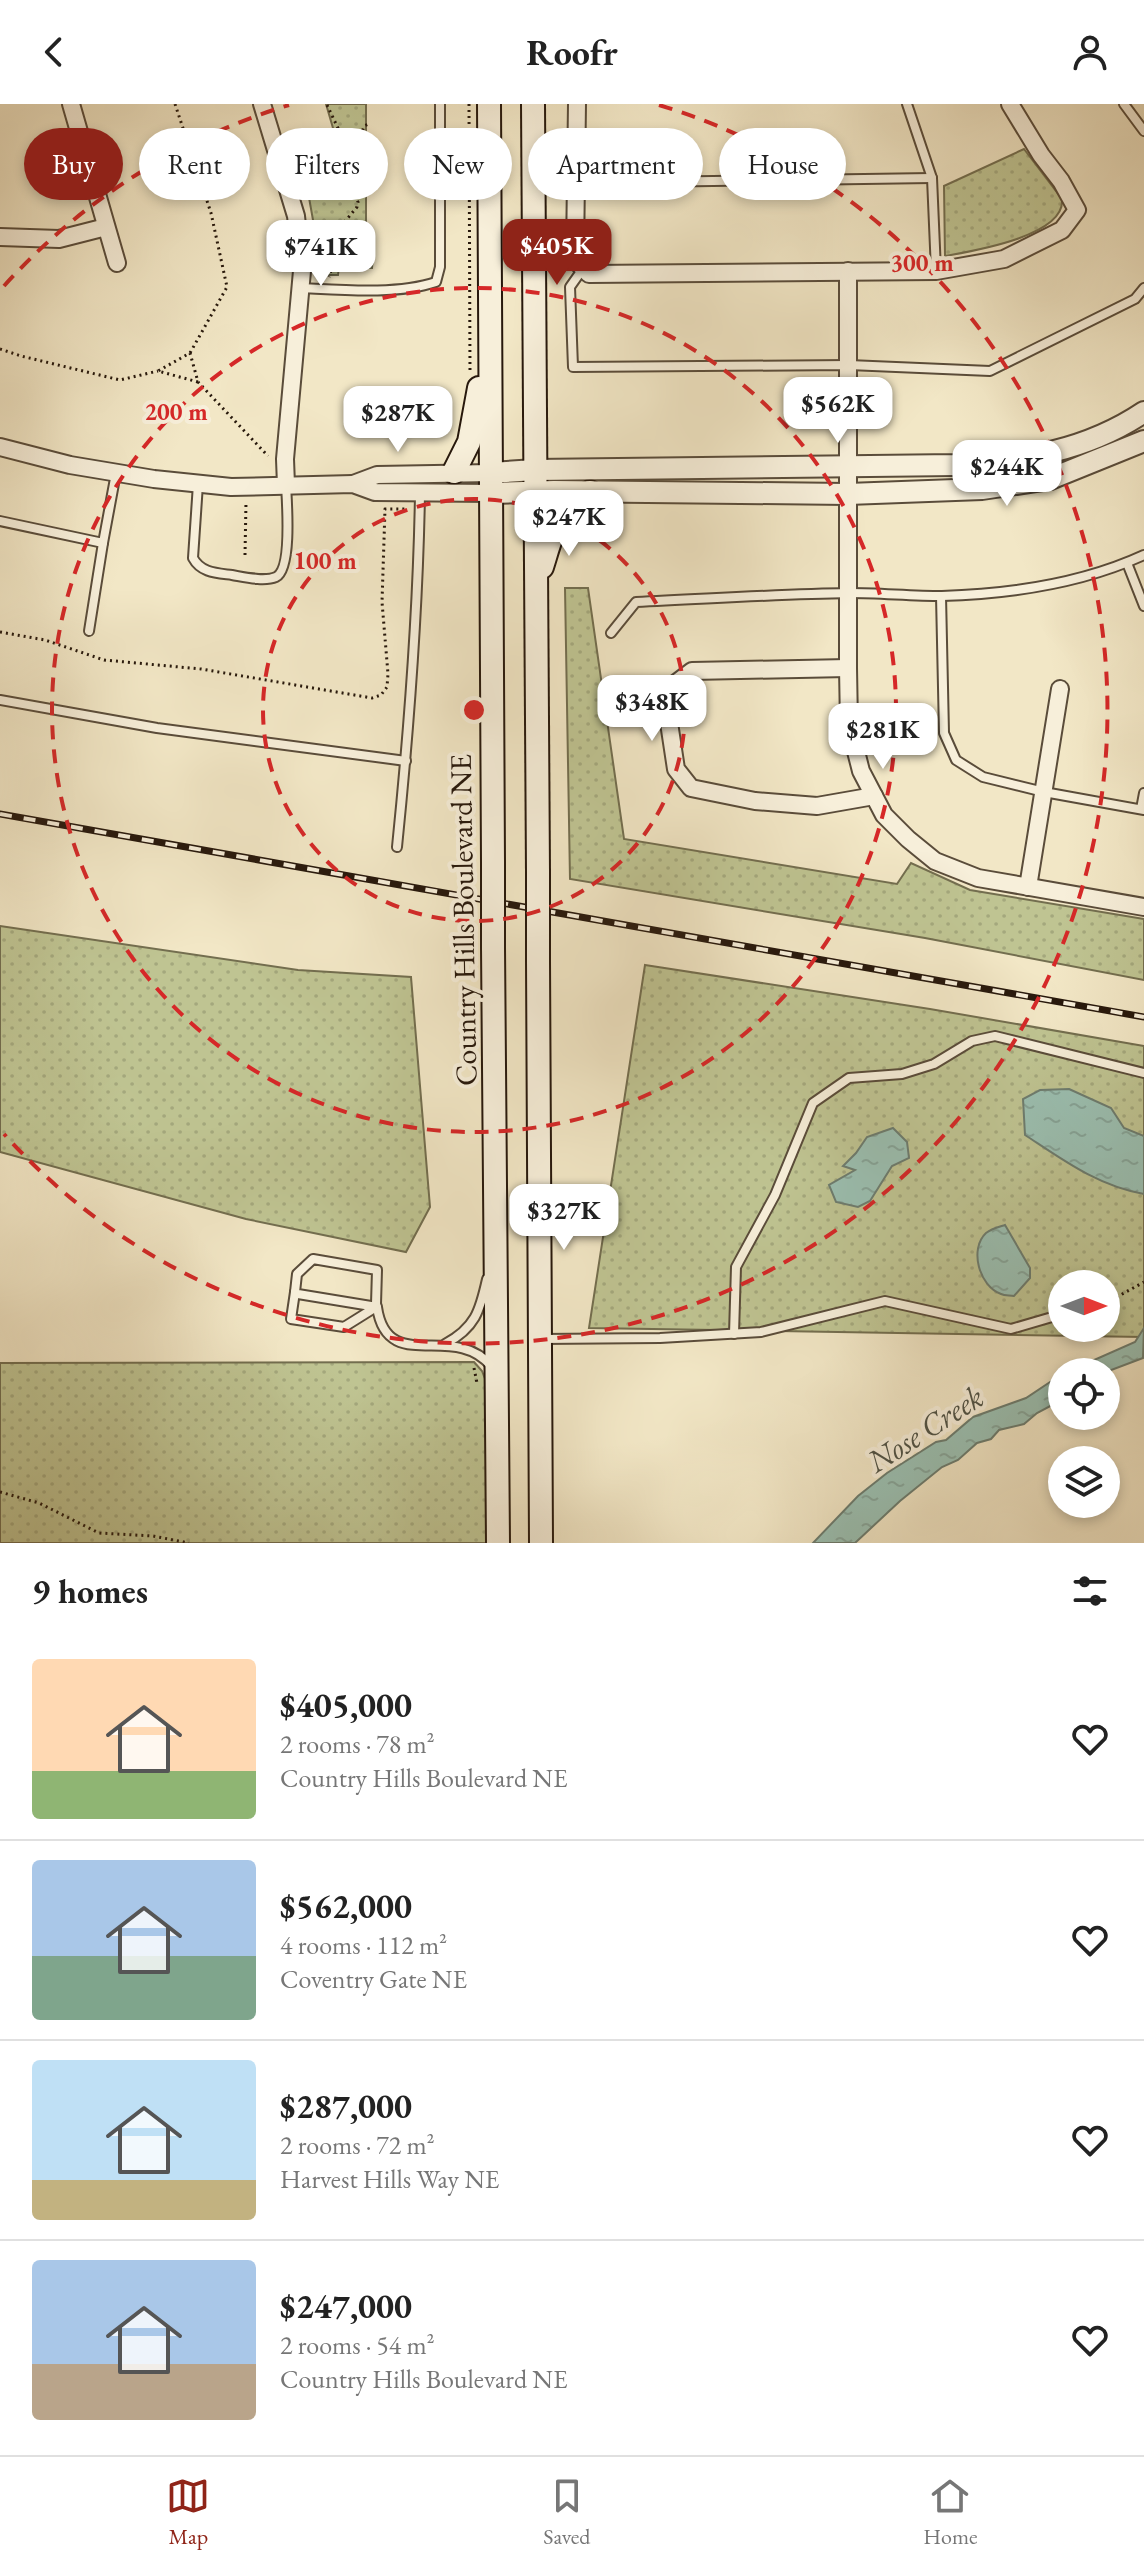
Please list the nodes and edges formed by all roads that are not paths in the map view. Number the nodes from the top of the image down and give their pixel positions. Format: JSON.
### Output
{"nodes":[{"id":1,"x":71,"y":104,"type":"edge"},
{"id":2,"x":262,"y":104,"type":"edge"},
{"id":3,"x":440,"y":104,"type":"edge"},
{"id":4,"x":489,"y":104,"type":"edge"},
{"id":5,"x":533,"y":104,"type":"edge"},
{"id":6,"x":577,"y":104,"type":"edge"},
{"id":7,"x":907,"y":104,"type":"edge"},
{"id":8,"x":1010,"y":104,"type":"edge"},
{"id":9,"x":1124,"y":104,"type":"edge"},
{"id":10,"x":577,"y":128,"type":"edge"},
{"id":11,"x":1144,"y":131,"type":"edge"},
{"id":12,"x":932,"y":178,"type":"junction"},
{"id":13,"x":703,"y":181,"type":"edge"},
{"id":14,"x":576,"y":200,"type":"edge"},
{"id":15,"x":106,"y":227,"type":"junction"},
{"id":16,"x":0,"y":237,"type":"edge"},
{"id":17,"x":117,"y":263,"type":"dead end"},
{"id":18,"x":582,"y":270,"type":"junction"},
{"id":19,"x":848,"y":271,"type":"junction"},
{"id":20,"x":936,"y":271,"type":"junction"},
{"id":21,"x":301,"y":288,"type":"junction"},
{"id":22,"x":1144,"y":288,"type":"edge"},
{"id":23,"x":490,"y":312,"type":"junction"},
{"id":24,"x":849,"y":365,"type":"junction"},
{"id":25,"x":1144,"y":412,"type":"edge"},
{"id":26,"x":1144,"y":441,"type":"edge"},
{"id":27,"x":0,"y":447,"type":"edge"},
{"id":28,"x":849,"y":467,"type":"junction"},
{"id":29,"x":454,"y":472,"type":"junction"},
{"id":30,"x":116,"y":473,"type":"junction"},
{"id":31,"x":535,"y":481,"type":"junction"},
{"id":32,"x":491,"y":483,"type":"junction"},
{"id":33,"x":198,"y":484,"type":"junction"},
{"id":34,"x":353,"y":484,"type":"junction"},
{"id":35,"x":286,"y":485,"type":"junction"},
{"id":36,"x":590,"y":492,"type":"junction"},
{"id":37,"x":848,"y":494,"type":"junction"},
{"id":38,"x":420,"y":501,"type":"junction"},
{"id":39,"x":0,"y":521,"type":"edge"},
{"id":40,"x":103,"y":543,"type":"junction"},
{"id":41,"x":1144,"y":555,"type":"edge"},
{"id":42,"x":1127,"y":563,"type":"junction"},
{"id":43,"x":536,"y":587,"type":"junction"},
{"id":44,"x":849,"y":593,"type":"junction"},
{"id":45,"x":941,"y":596,"type":"junction"},
{"id":46,"x":1144,"y":606,"type":"edge"},
{"id":47,"x":89,"y":631,"type":"dead end"},
{"id":48,"x":611,"y":633,"type":"dead end"},
{"id":49,"x":848,"y":668,"type":"junction"},
{"id":50,"x":1060,"y":689,"type":"dead end"},
{"id":51,"x":0,"y":700,"type":"edge"},
{"id":52,"x":406,"y":761,"type":"junction"},
{"id":53,"x":1044,"y":792,"type":"junction"},
{"id":54,"x":1144,"y":793,"type":"edge"},
{"id":55,"x":874,"y":796,"type":"junction"},
{"id":56,"x":1143,"y":809,"type":"edge"},
{"id":57,"x":397,"y":847,"type":"dead end"},
{"id":58,"x":1028,"y":887,"type":"junction"},
{"id":59,"x":1144,"y":907,"type":"edge"},
{"id":60,"x":1144,"y":1073,"type":"edge"},
{"id":61,"x":496,"y":1226,"type":"junction"},
{"id":62,"x":295,"y":1292,"type":"junction"},
{"id":63,"x":377,"y":1307,"type":"junction"},
{"id":64,"x":1048,"y":1318,"type":"edge"},
{"id":65,"x":734,"y":1334,"type":"junction"},
{"id":66,"x":541,"y":1339,"type":"junction"},
{"id":67,"x":444,"y":1345,"type":"junction"},
{"id":68,"x":497,"y":1373,"type":"junction"},
{"id":69,"x":498,"y":1543,"type":"edge"},
{"id":70,"x":541,"y":1543,"type":"edge"}],
"edges":[{"from":1,"to":15,"type":"street"},
{"from":2,"to":21,"type":"street"},
{"from":3,"to":21,"type":"lane"},
{"from":4,"to":23,"type":"main road","name":"Country Hills Boulevard NE"},
{"from":5,"to":31,"type":"main road"},
{"from":6,"to":10,"type":"street"},
{"from":7,"to":12,"type":"lane"},
{"from":8,"to":20,"type":"street"},
{"from":9,"to":11,"type":"lane"},
{"from":12,"to":13,"type":"lane"},
{"from":12,"to":20,"type":"lane"},
{"from":14,"to":18,"type":"street"},
{"from":15,"to":16,"type":"street"},
{"from":15,"to":17,"type":"street"},
{"from":18,"to":19,"type":"street"},
{"from":18,"to":24,"type":"lane"},
{"from":19,"to":20,"type":"street"},
{"from":19,"to":24,"type":"street"},
{"from":21,"to":35,"type":"street"},
{"from":22,"to":24,"type":"lane"},
{"from":23,"to":29,"type":"main road"},
{"from":23,"to":32,"type":"main road","name":"Country Hills Boulevard NE"},
{"from":24,"to":28,"type":"street"},
{"from":25,"to":28,"type":"street"},
{"from":26,"to":37,"type":"street"},
{"from":27,"to":30,"type":"street"},
{"from":28,"to":31,"type":"street"},
{"from":28,"to":37,"type":"street"},
{"from":29,"to":32,"type":"street"},
{"from":29,"to":34,"type":"street"},
{"from":30,"to":33,"type":"street"},
{"from":30,"to":40,"type":"lane"},
{"from":31,"to":32,"type":"street"},
{"from":31,"to":36,"type":"street"},
{"from":31,"to":43,"type":"main road"},
{"from":32,"to":38,"type":"street"},
{"from":32,"to":61,"type":"main road","name":"Country Hills Boulevard NE","bridge":true},
{"from":33,"to":35,"type":"street"},
{"from":33,"to":35,"type":"lane"},
{"from":34,"to":35,"type":"street"},
{"from":34,"to":38,"type":"street"},
{"from":36,"to":37,"type":"street"},
{"from":36,"to":43,"type":"main road"},
{"from":37,"to":44,"type":"street"},
{"from":38,"to":52,"type":"lane"},
{"from":39,"to":40,"type":"lane"},
{"from":40,"to":47,"type":"lane"},
{"from":41,"to":42,"type":"lane"},
{"from":42,"to":45,"type":"lane"},
{"from":42,"to":46,"type":"lane"},
{"from":43,"to":66,"type":"main road","bridge":true},
{"from":44,"to":45,"type":"lane"},
{"from":44,"to":48,"type":"lane"},
{"from":44,"to":49,"type":"street"},
{"from":45,"to":53,"type":"lane"},
{"from":49,"to":55,"type":"street"},
{"from":49,"to":55,"type":"street"},
{"from":50,"to":53,"type":"street"},
{"from":51,"to":52,"type":"lane"},
{"from":52,"to":57,"type":"lane"},
{"from":53,"to":56,"type":"lane"},
{"from":53,"to":58,"type":"street"},
{"from":54,"to":56,"type":"lane"},
{"from":55,"to":58,"type":"street"},
{"from":58,"to":59,"type":"street"},
{"from":60,"to":65,"type":"lane"},
{"from":61,"to":67,"type":"lane"},
{"from":61,"to":68,"type":"main road","name":"Country Hills Boulevard NE"},
{"from":62,"to":63,"type":"lane"},
{"from":62,"to":63,"type":"lane"},
{"from":62,"to":63,"type":"lane"},
{"from":63,"to":67,"type":"lane"},
{"from":64,"to":65,"type":"lane"},
{"from":65,"to":66,"type":"lane"},
{"from":66,"to":70,"type":"main road"},
{"from":67,"to":68,"type":"lane"},
{"from":68,"to":69,"type":"main road","name":"Country Hills Boulevard NE"}]}
